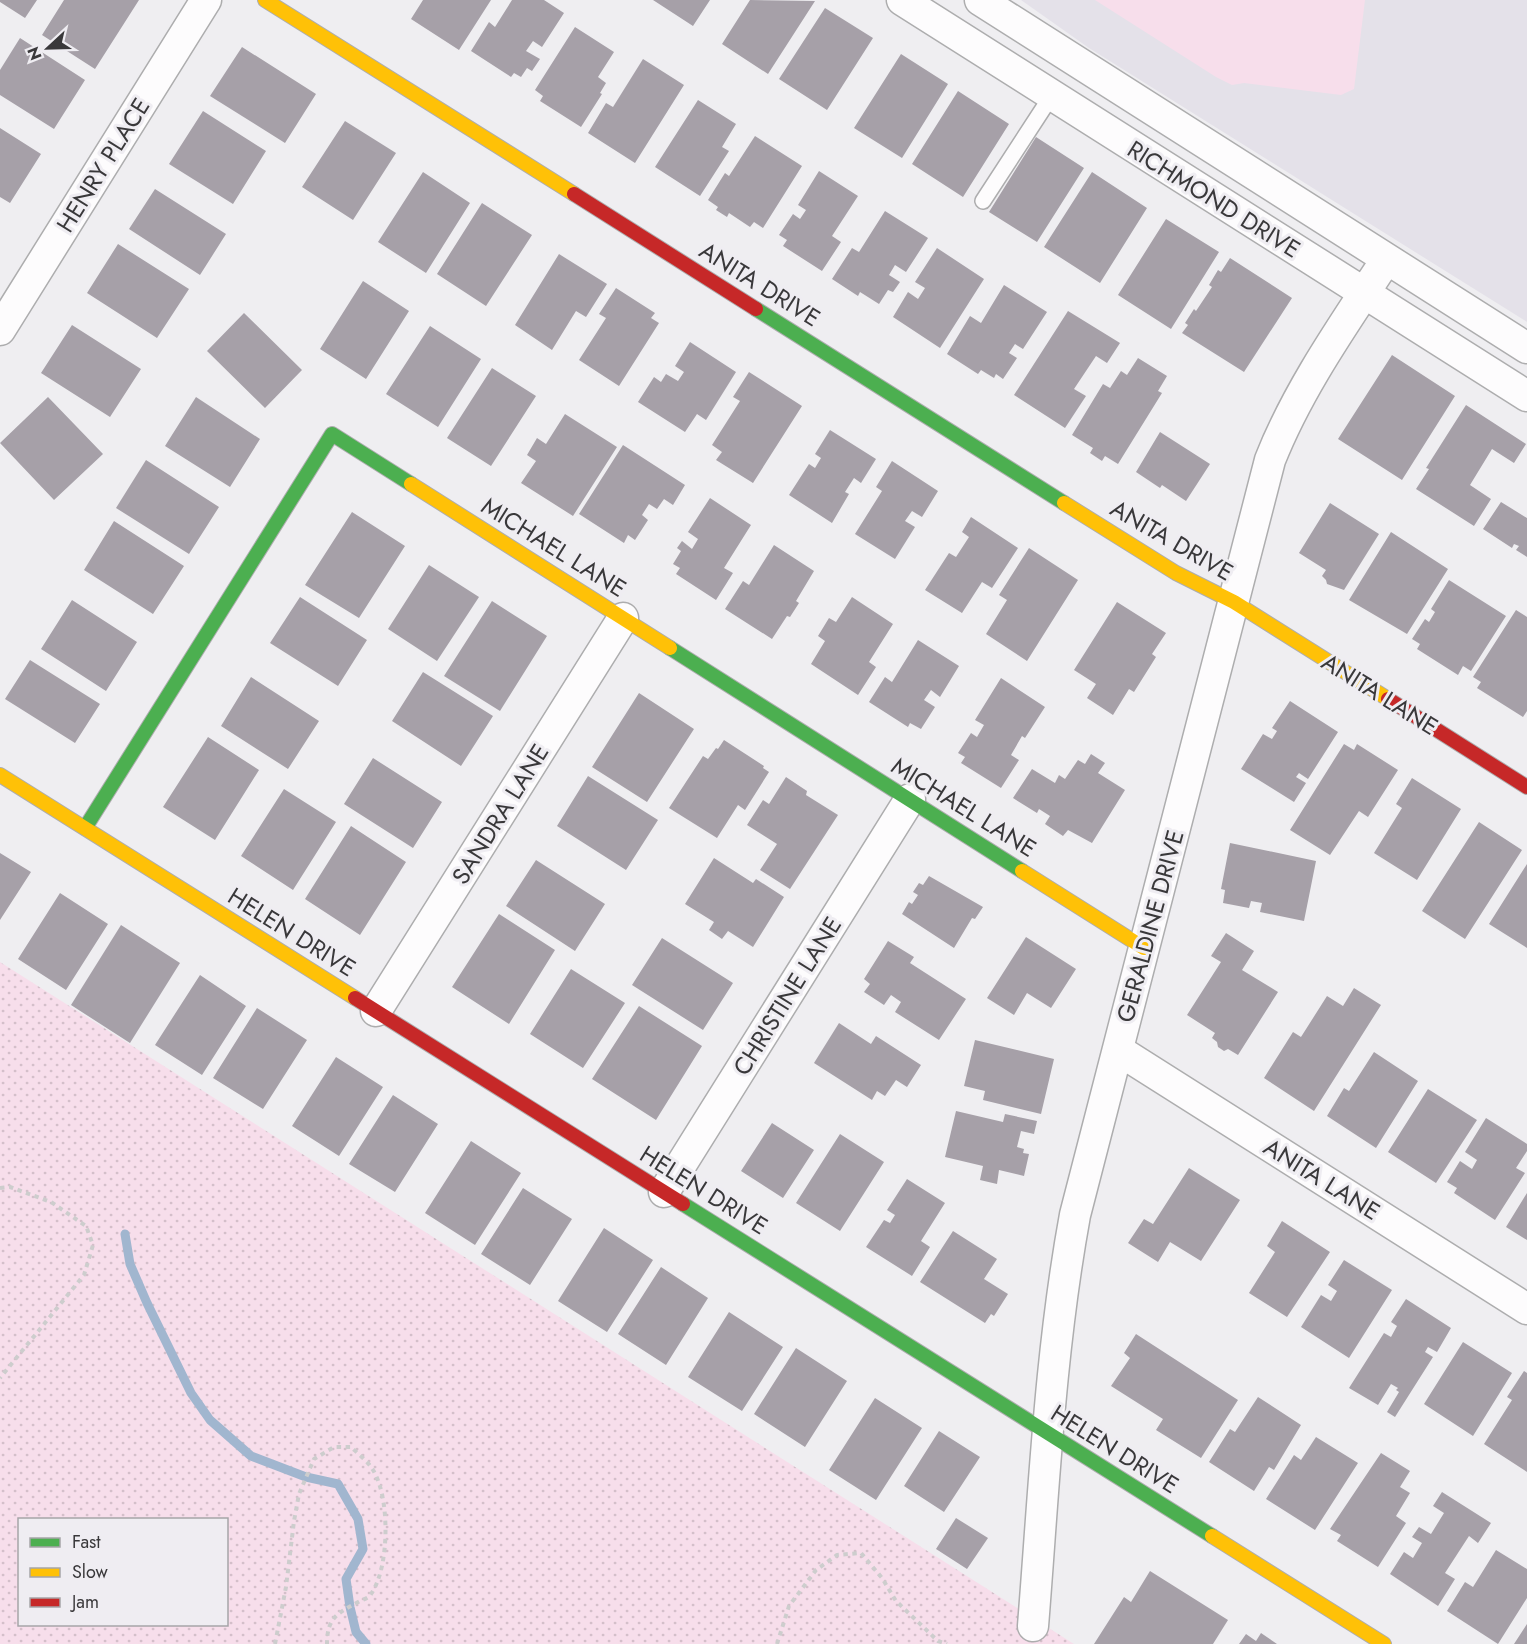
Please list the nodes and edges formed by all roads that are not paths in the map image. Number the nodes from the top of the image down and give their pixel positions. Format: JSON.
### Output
{"nodes":[{"id":1,"x":206,"y":0,"type":"edge"},
{"id":2,"x":264,"y":0,"type":"edge"},
{"id":3,"x":902,"y":0,"type":"edge"},
{"id":4,"x":980,"y":0,"type":"edge"},
{"id":5,"x":1052,"y":95,"type":"junction"},
{"id":6,"x":983,"y":201,"type":"dead end"},
{"id":7,"x":1386,"y":260,"type":"junction"},
{"id":8,"x":1364,"y":294,"type":"junction"},
{"id":9,"x":0,"y":330,"type":"edge"},
{"id":10,"x":1527,"y":348,"type":"edge"},
{"id":11,"x":1527,"y":396,"type":"edge"},
{"id":12,"x":1234,"y":602,"type":"junction"},
{"id":13,"x":623,"y":618,"type":"junction"},
{"id":14,"x":0,"y":775,"type":"edge"},
{"id":15,"x":1527,"y":786,"type":"edge"},
{"id":16,"x":910,"y":799,"type":"junction"},
{"id":17,"x":86,"y":828,"type":"junction"},
{"id":18,"x":1144,"y":948,"type":"junction"},
{"id":19,"x":376,"y":1011,"type":"junction"},
{"id":20,"x":1118,"y":1050,"type":"junction"},
{"id":21,"x":664,"y":1192,"type":"junction"},
{"id":22,"x":1527,"y":1309,"type":"edge"},
{"id":23,"x":1048,"y":1433,"type":"junction"},
{"id":24,"x":1034,"y":1626,"type":"dead end"},
{"id":25,"x":1384,"y":1644,"type":"edge"}],
"edges":[{"from":1,"to":9,"type":"street","name":"HENRY PLACE"},
{"from":2,"to":12,"type":"street","name":"ANITA DRIVE"},
{"from":3,"to":5,"type":"street","name":"RICHMOND DRIVE"},
{"from":4,"to":7,"type":"street","name":"RICHMOND DRIVE"},
{"from":5,"to":6,"type":"lane"},
{"from":5,"to":8,"type":"street","name":"RICHMOND DRIVE"},
{"from":7,"to":8,"type":"street","name":"GERALDINE DRIVE"},
{"from":7,"to":10,"type":"street","name":"RICHMOND DRIVE"},
{"from":8,"to":11,"type":"street","name":"RICHMOND DRIVE"},
{"from":8,"to":12,"type":"street","name":"GERALDINE DRIVE"},
{"from":12,"to":15,"type":"street","name":"ANITA LANE"},
{"from":12,"to":18,"type":"street","name":"GERALDINE DRIVE"},
{"from":13,"to":16,"type":"street","name":"MICHAEL LANE"},
{"from":13,"to":17,"type":"street","name":"MICHAEL LANE"},
{"from":13,"to":19,"type":"street","name":"SANDRA LANE"},
{"from":14,"to":17,"type":"street","name":"HELEN DRIVE"},
{"from":16,"to":18,"type":"street","name":"MICHAEL LANE"},
{"from":16,"to":21,"type":"street","name":"CHRISTINE LANE"},
{"from":17,"to":19,"type":"street","name":"HELEN DRIVE"},
{"from":18,"to":20,"type":"street","name":"GERALDINE DRIVE"},
{"from":19,"to":21,"type":"street","name":"HELEN DRIVE"},
{"from":20,"to":22,"type":"street","name":"ANITA LANE"},
{"from":20,"to":23,"type":"street","name":"GERALDINE DRIVE"},
{"from":21,"to":23,"type":"street","name":"HELEN DRIVE"},
{"from":23,"to":24,"type":"street","name":"GERALDINE DRIVE"},
{"from":23,"to":25,"type":"street","name":"HELEN DRIVE"}]}
